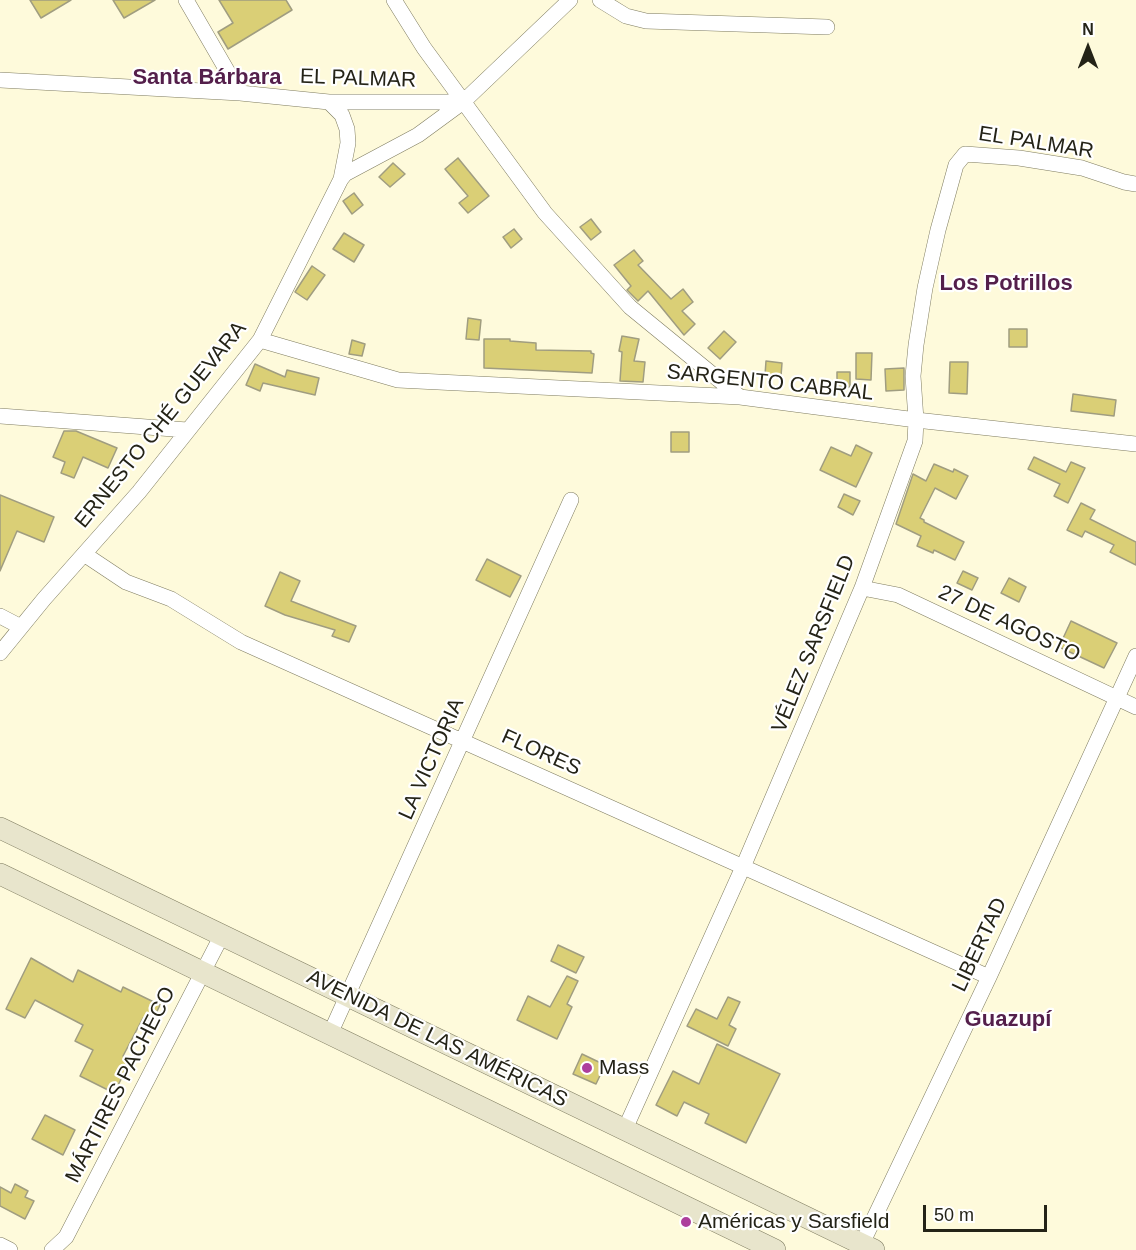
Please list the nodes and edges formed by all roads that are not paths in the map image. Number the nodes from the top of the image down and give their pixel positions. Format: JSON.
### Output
{"nodes":[{"id":1,"x":186,"y":0,"type":"edge"},
{"id":2,"x":394,"y":0,"type":"edge"},
{"id":3,"x":570,"y":0,"type":"edge"},
{"id":4,"x":600,"y":0,"type":"edge"},
{"id":5,"x":827,"y":27,"type":"dead end"},
{"id":6,"x":0,"y":80,"type":"edge"},
{"id":7,"x":240,"y":93,"type":"junction"},
{"id":8,"x":329,"y":102,"type":"junction"},
{"id":9,"x":463,"y":102,"type":"junction"},
{"id":10,"x":965,"y":154,"type":"joint"},
{"id":11,"x":341,"y":179,"type":"junction"},
{"id":12,"x":1136,"y":184,"type":"edge"},
{"id":13,"x":260,"y":340,"type":"junction"},
{"id":14,"x":740,"y":397,"type":"junction"},
{"id":15,"x":0,"y":416,"type":"edge"},
{"id":16,"x":916,"y":420,"type":"junction"},
{"id":17,"x":187,"y":430,"type":"junction"},
{"id":18,"x":1136,"y":444,"type":"edge"},
{"id":19,"x":571,"y":500,"type":"dead end"},
{"id":20,"x":84,"y":554,"type":"junction"},
{"id":21,"x":862,"y":588,"type":"junction"},
{"id":22,"x":0,"y":616,"type":"edge"},
{"id":23,"x":21,"y":627,"type":"junction"},
{"id":24,"x":0,"y":652,"type":"edge"},
{"id":25,"x":1136,"y":656,"type":"edge"},
{"id":26,"x":1117,"y":698,"type":"junction"},
{"id":27,"x":1136,"y":707,"type":"edge"},
{"id":28,"x":463,"y":742,"type":"junction"},
{"id":29,"x":0,"y":828,"type":"edge"},
{"id":30,"x":743,"y":867,"type":"junction"},
{"id":31,"x":0,"y":874,"type":"edge"},
{"id":32,"x":222,"y":935,"type":"junction"},
{"id":33,"x":203,"y":972,"type":"junction"},
{"id":34,"x":989,"y":976,"type":"junction"},
{"id":35,"x":348,"y":996,"type":"junction"},
{"id":36,"x":330,"y":1034,"type":"junction"},
{"id":37,"x":625,"y":1129,"type":"junction"},
{"id":38,"x":0,"y":1245,"type":"edge"},
{"id":39,"x":865,"y":1248,"type":"edge"},
{"id":40,"x":10,"y":1250,"type":"edge"},
{"id":41,"x":52,"y":1250,"type":"edge"},
{"id":42,"x":775,"y":1250,"type":"edge"}],
"edges":[{"from":1,"to":7,"type":"street"},
{"from":2,"to":9,"type":"street"},
{"from":3,"to":9,"type":"street"},
{"from":4,"to":5,"type":"street"},
{"from":6,"to":7,"type":"street","name":"EL PALMAR"},
{"from":7,"to":8,"type":"street","name":"EL PALMAR"},
{"from":8,"to":9,"type":"street","name":"EL PALMAR"},
{"from":8,"to":11,"type":"street"},
{"from":9,"to":11,"type":"street"},
{"from":9,"to":14,"type":"street"},
{"from":10,"to":12,"type":"street","name":"EL PALMAR"},
{"from":10,"to":16,"type":"street","name":"VÉLEZ SARSFIELD"},
{"from":11,"to":13,"type":"street","name":"ERNESTO CHÉ GUEVARA"},
{"from":13,"to":14,"type":"street","name":"SARGENTO CABRAL"},
{"from":13,"to":17,"type":"street","name":"ERNESTO CHÉ GUEVARA"},
{"from":14,"to":16,"type":"street","name":"SARGENTO CABRAL"},
{"from":15,"to":17,"type":"street"},
{"from":16,"to":18,"type":"street","name":"SARGENTO CABRAL"},
{"from":16,"to":21,"type":"street","name":"VÉLEZ SARSFIELD"},
{"from":17,"to":20,"type":"street","name":"ERNESTO CHÉ GUEVARA"},
{"from":19,"to":28,"type":"street","name":"LA VICTORIA"},
{"from":20,"to":23,"type":"street","name":"ERNESTO CHÉ GUEVARA"},
{"from":20,"to":28,"type":"street","name":"FLORES"},
{"from":21,"to":26,"type":"street","name":"27 DE AGOSTO"},
{"from":21,"to":30,"type":"street","name":"VÉLEZ SARSFIELD"},
{"from":22,"to":23,"type":"street"},
{"from":23,"to":24,"type":"street","name":"ERNESTO CHÉ GUEVARA"},
{"from":25,"to":26,"type":"street","name":"LIBERTAD"},
{"from":26,"to":27,"type":"street","name":"27 DE AGOSTO"},
{"from":26,"to":34,"type":"street","name":"LIBERTAD"},
{"from":28,"to":30,"type":"street","name":"FLORES"},
{"from":28,"to":35,"type":"street","name":"LA VICTORIA"},
{"from":29,"to":32,"type":"main road","name":"AVENIDA DE LAS AMÉRICAS"},
{"from":30,"to":34,"type":"street","name":"FLORES"},
{"from":30,"to":37,"type":"street","name":"VÉLEZ SARSFIELD"},
{"from":31,"to":33,"type":"main road","name":"AVENIDA DE LAS AMÉRICAS"},
{"from":32,"to":33,"type":"street","name":"MÁRTIRES PACHECO"},
{"from":32,"to":35,"type":"main road","name":"AVENIDA DE LAS AMÉRICAS"},
{"from":33,"to":36,"type":"main road","name":"AVENIDA DE LAS AMÉRICAS"},
{"from":33,"to":41,"type":"street","name":"MÁRTIRES PACHECO"},
{"from":34,"to":39,"type":"street","name":"LIBERTAD"},
{"from":35,"to":36,"type":"street","name":"LA VICTORIA"},
{"from":35,"to":37,"type":"main road","name":"AVENIDA DE LAS AMÉRICAS"},
{"from":36,"to":42,"type":"main road","name":"AVENIDA DE LAS AMÉRICAS"},
{"from":37,"to":39,"type":"main road","name":"AVENIDA DE LAS AMÉRICAS"},
{"from":38,"to":40,"type":"street"}]}
